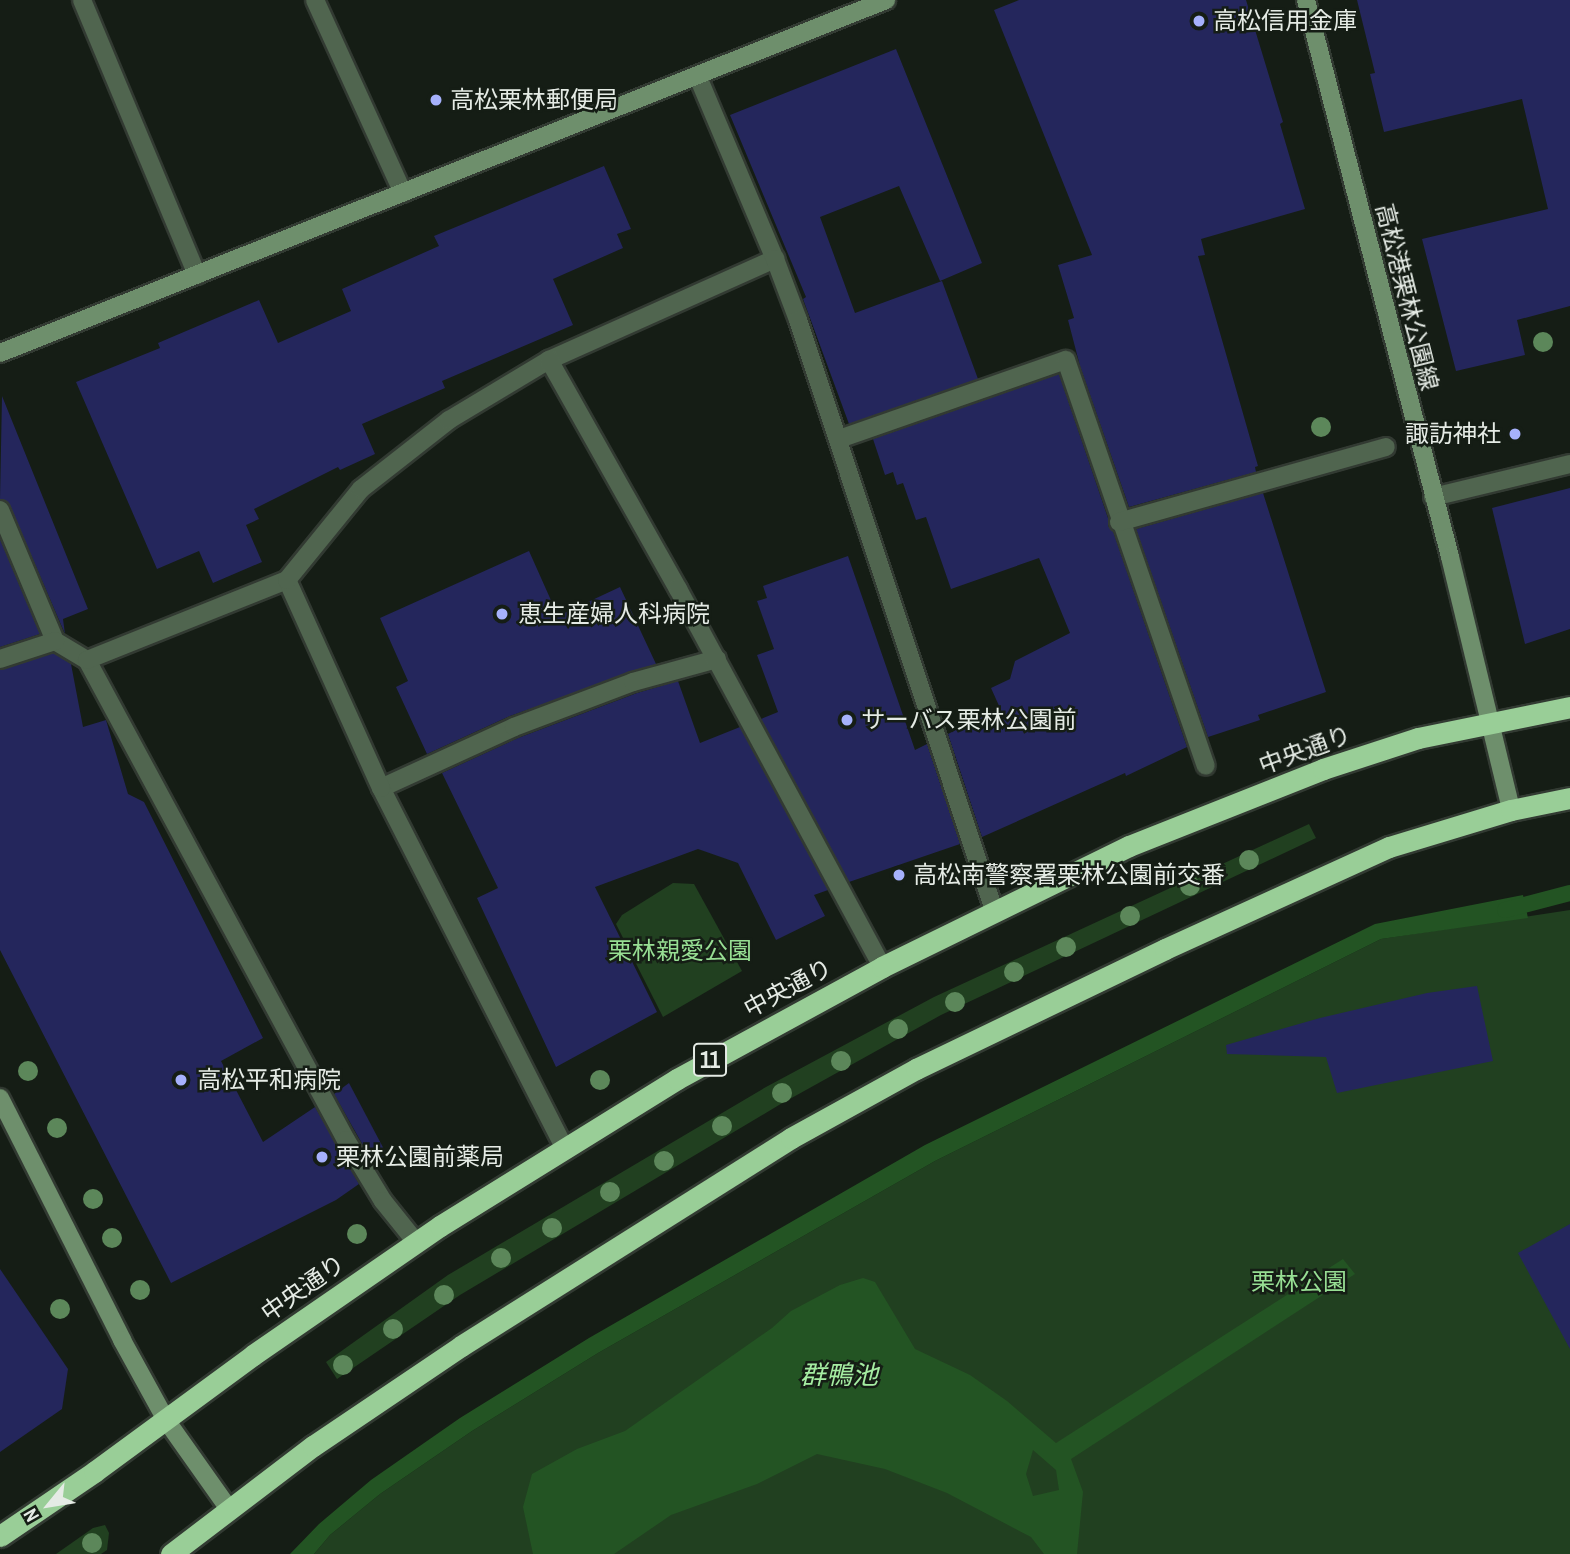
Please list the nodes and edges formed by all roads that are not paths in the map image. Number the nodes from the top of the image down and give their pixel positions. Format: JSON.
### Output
{"nodes":[{"id":1,"x":82,"y":0,"type":"edge"},
{"id":2,"x":315,"y":0,"type":"edge"},
{"id":3,"x":886,"y":0,"type":"edge"},
{"id":4,"x":1306,"y":0,"type":"edge"},
{"id":5,"x":698,"y":77,"type":"junction"},
{"id":6,"x":403,"y":193,"type":"junction"},
{"id":7,"x":775,"y":259,"type":"junction"},
{"id":8,"x":197,"y":275,"type":"junction"},
{"id":9,"x":0,"y":352,"type":"edge"},
{"id":10,"x":549,"y":359,"type":"junction"},
{"id":11,"x":839,"y":439,"type":"junction"},
{"id":12,"x":1386,"y":447,"type":"dead end"},
{"id":13,"x":1570,"y":464,"type":"edge"},
{"id":14,"x":1433,"y":498,"type":"junction"},
{"id":15,"x":0,"y":510,"type":"edge"},
{"id":16,"x":1119,"y":522,"type":"junction"},
{"id":17,"x":287,"y":580,"type":"junction"},
{"id":18,"x":55,"y":641,"type":"junction"},
{"id":19,"x":0,"y":659,"type":"edge"},
{"id":20,"x":717,"y":659,"type":"junction"},
{"id":21,"x":87,"y":660,"type":"junction"},
{"id":22,"x":1570,"y":707,"type":"edge"},
{"id":23,"x":1492,"y":723,"type":"junction"},
{"id":24,"x":1206,"y":766,"type":"dead end"},
{"id":25,"x":381,"y":788,"type":"junction"},
{"id":26,"x":1570,"y":798,"type":"edge"},
{"id":27,"x":1511,"y":810,"type":"junction"},
{"id":28,"x":994,"y":910,"type":"junction"},
{"id":29,"x":882,"y":967,"type":"junction"},
{"id":30,"x":0,"y":1098,"type":"edge"},
{"id":31,"x":565,"y":1149,"type":"junction"},
{"id":32,"x":416,"y":1241,"type":"junction"},
{"id":33,"x":166,"y":1420,"type":"junction"},
{"id":34,"x":229,"y":1509,"type":"junction"},
{"id":35,"x":0,"y":1536,"type":"edge"},
{"id":36,"x":171,"y":1554,"type":"edge"}],
"edges":[{"from":1,"to":8,"type":"street"},
{"from":2,"to":6,"type":"street"},
{"from":3,"to":5,"type":"street"},
{"from":4,"to":14,"type":"street","name":"高松港栗林公園線"},
{"from":5,"to":6,"type":"street"},
{"from":5,"to":7,"type":"street"},
{"from":6,"to":8,"type":"street"},
{"from":7,"to":10,"type":"street"},
{"from":7,"to":11,"type":"street"},
{"from":8,"to":9,"type":"street"},
{"from":10,"to":17,"type":"street"},
{"from":10,"to":20,"type":"street"},
{"from":11,"to":16,"type":"street"},
{"from":11,"to":28,"type":"street"},
{"from":12,"to":16,"type":"street"},
{"from":13,"to":14,"type":"street"},
{"from":14,"to":23,"type":"street","name":"高松港栗林公園線"},
{"from":15,"to":18,"type":"street"},
{"from":16,"to":24,"type":"street"},
{"from":17,"to":21,"type":"street"},
{"from":17,"to":25,"type":"street"},
{"from":18,"to":19,"type":"street"},
{"from":18,"to":21,"type":"street"},
{"from":20,"to":25,"type":"street"},
{"from":20,"to":29,"type":"street"},
{"from":21,"to":32,"type":"street"},
{"from":22,"to":23,"type":"highway","name":"中央通り","number":"11"},
{"from":23,"to":27,"type":"street","name":"高松港栗林公園線"},
{"from":23,"to":28,"type":"highway","name":"中央通り","number":"11"},
{"from":25,"to":31,"type":"street"},
{"from":26,"to":27,"type":"highway"},
{"from":27,"to":34,"type":"highway"},
{"from":28,"to":29,"type":"highway","name":"中央通り","number":"11"},
{"from":29,"to":31,"type":"highway","name":"中央通り","number":"11"},
{"from":30,"to":33,"type":"street"},
{"from":31,"to":32,"type":"highway","name":"中央通り","number":"11"},
{"from":32,"to":33,"type":"highway","name":"中央通り","number":"11"},
{"from":33,"to":34,"type":"street"},
{"from":33,"to":35,"type":"highway","name":"中央通り","number":"11"},
{"from":34,"to":36,"type":"highway"}]}
